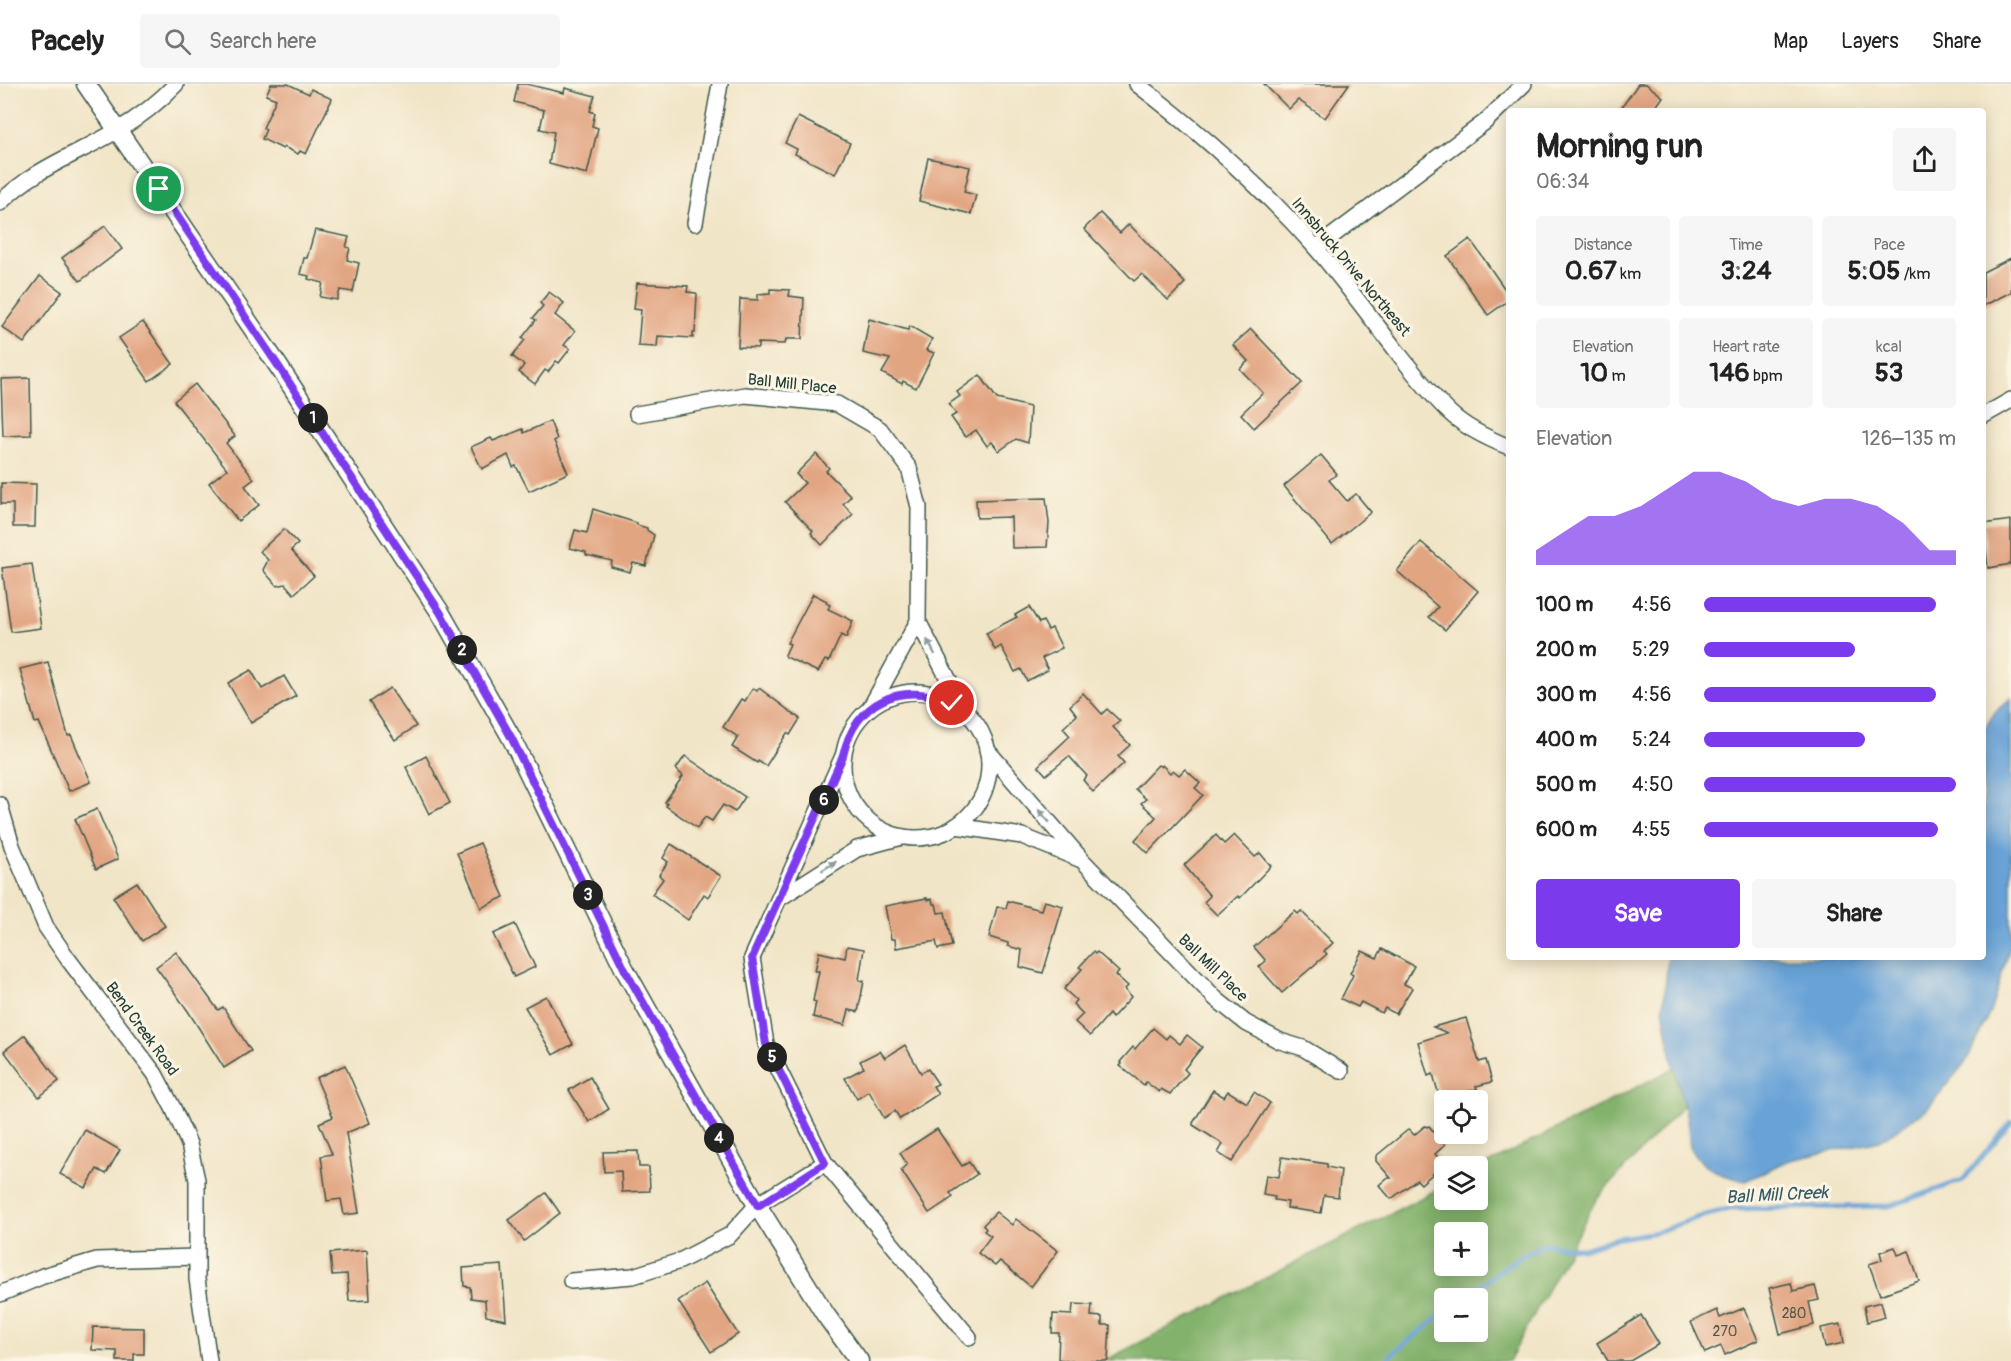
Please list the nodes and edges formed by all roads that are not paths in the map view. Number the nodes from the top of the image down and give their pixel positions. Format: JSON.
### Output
{"nodes":[{"id":1,"x":86,"y":84,"type":"edge"},
{"id":2,"x":176,"y":84,"type":"edge"},
{"id":3,"x":720,"y":84,"type":"edge"},
{"id":4,"x":1137,"y":84,"type":"edge"},
{"id":5,"x":1524,"y":84,"type":"edge"},
{"id":6,"x":118,"y":130,"type":"junction"},
{"id":7,"x":0,"y":203,"type":"edge"},
{"id":8,"x":695,"y":223,"type":"dead end"},
{"id":9,"x":1316,"y":248,"type":"junction"},
{"id":10,"x":2011,"y":400,"type":"edge"},
{"id":11,"x":637,"y":414,"type":"dead end"},
{"id":12,"x":1986,"y":414,"type":"edge"},
{"id":13,"x":1506,"y":446,"type":"edge"},
{"id":14,"x":918,"y":621,"type":"junction"},
{"id":15,"x":870,"y":708,"type":"junction"},
{"id":16,"x":964,"y":709,"type":"junction"},
{"id":17,"x":987,"y":750,"type":"junction"},
{"id":18,"x":843,"y":756,"type":"junction"},
{"id":19,"x":0,"y":806,"type":"edge"},
{"id":20,"x":956,"y":826,"type":"junction"},
{"id":21,"x":903,"y":837,"type":"junction"},
{"id":22,"x":1082,"y":860,"type":"junction"},
{"id":23,"x":780,"y":898,"type":"junction"},
{"id":24,"x":1341,"y":1071,"type":"dead end"},
{"id":25,"x":825,"y":1163,"type":"junction"},
{"id":26,"x":758,"y":1206,"type":"junction"},
{"id":27,"x":196,"y":1257,"type":"junction"},
{"id":28,"x":571,"y":1281,"type":"dead end"},
{"id":29,"x":0,"y":1294,"type":"edge"},
{"id":30,"x":969,"y":1337,"type":"dead end"},
{"id":31,"x":210,"y":1361,"type":"edge"},
{"id":32,"x":859,"y":1361,"type":"edge"}],
"edges":[{"from":1,"to":6,"type":"street"},
{"from":2,"to":6,"type":"street"},
{"from":3,"to":8,"type":"street"},
{"from":4,"to":9,"type":"street","name":"Innsbruck Drive Northeast"},
{"from":5,"to":9,"type":"street"},
{"from":6,"to":7,"type":"street"},
{"from":6,"to":26,"type":"street"},
{"from":9,"to":13,"type":"street","name":"Innsbruck Drive Northeast"},
{"from":10,"to":12,"type":"street"},
{"from":11,"to":14,"type":"street","name":"Ball Mill Place"},
{"from":14,"to":15,"type":"street","name":"Ball Mill Place"},
{"from":16,"to":14,"type":"street","name":"Ball Mill Place","one_way":true},
{"from":15,"to":16,"type":"street"},
{"from":15,"to":18,"type":"street"},
{"from":16,"to":17,"type":"street"},
{"from":17,"to":20,"type":"street"},
{"from":22,"to":17,"type":"street","name":"Ball Mill Place","one_way":true},
{"from":18,"to":21,"type":"street"},
{"from":18,"to":23,"type":"street"},
{"from":19,"to":27,"type":"street","name":"Bend Creek Road"},
{"from":20,"to":21,"type":"street"},
{"from":20,"to":22,"type":"street","name":"Ball Mill Place"},
{"from":23,"to":21,"type":"street","one_way":true},
{"from":22,"to":24,"type":"street","name":"Ball Mill Place"},
{"from":23,"to":25,"type":"street"},
{"from":25,"to":26,"type":"street"},
{"from":25,"to":30,"type":"street"},
{"from":26,"to":28,"type":"street"},
{"from":26,"to":32,"type":"street"},
{"from":27,"to":29,"type":"street"},
{"from":27,"to":31,"type":"street","name":"Bend Creek Road"}]}
